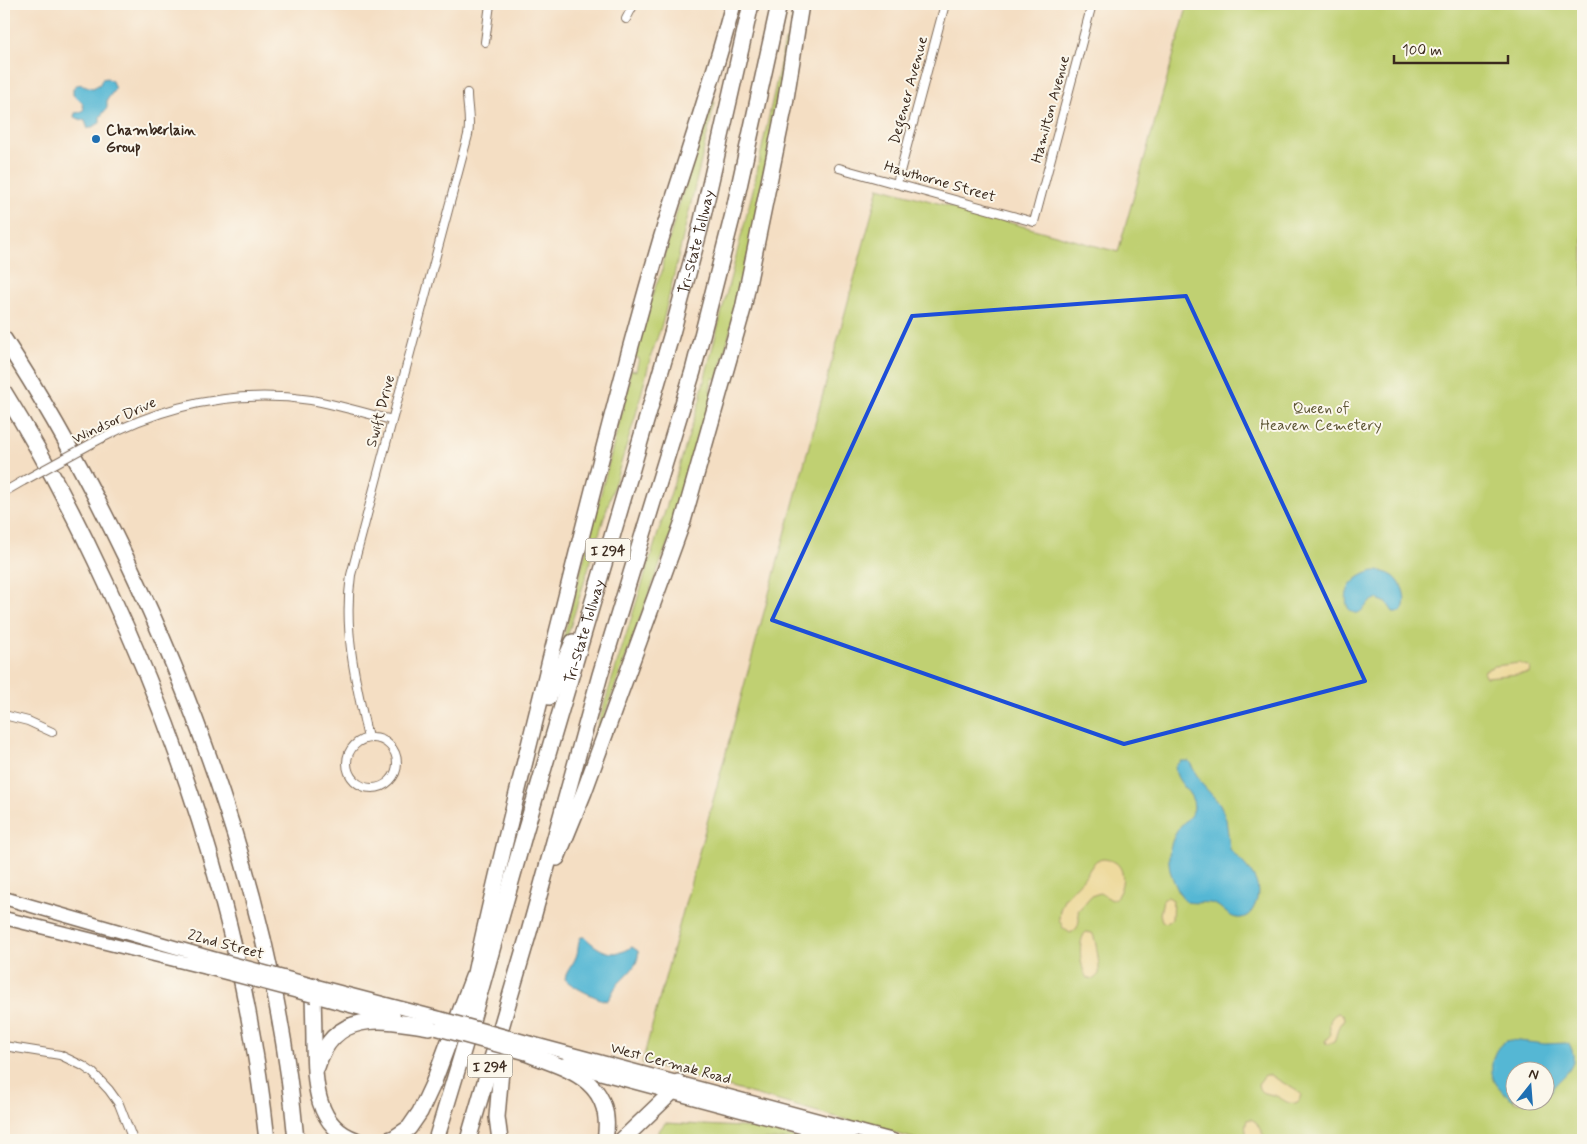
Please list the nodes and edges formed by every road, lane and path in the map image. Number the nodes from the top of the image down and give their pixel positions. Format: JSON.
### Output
{"nodes":[{"id":1,"x":490,"y":4,"type":"edge"},
{"id":2,"x":634,"y":4,"type":"edge"},
{"id":3,"x":733,"y":4,"type":"edge"},
{"id":4,"x":751,"y":4,"type":"edge"},
{"id":5,"x":779,"y":4,"type":"edge"},
{"id":6,"x":801,"y":4,"type":"edge"},
{"id":7,"x":945,"y":4,"type":"edge"},
{"id":8,"x":1092,"y":4,"type":"edge"},
{"id":9,"x":626,"y":19,"type":"dead end"},
{"id":10,"x":485,"y":42,"type":"dead end"},
{"id":11,"x":467,"y":93,"type":"dead end"},
{"id":12,"x":839,"y":168,"type":"dead end"},
{"id":13,"x":897,"y":183,"type":"junction"},
{"id":14,"x":1034,"y":222,"type":"joint"},
{"id":15,"x":4,"y":339,"type":"edge"},
{"id":16,"x":4,"y":392,"type":"edge"},
{"id":17,"x":392,"y":420,"type":"junction"},
{"id":18,"x":4,"y":492,"type":"edge"},
{"id":19,"x":590,"y":610,"type":"junction"},
{"id":20,"x":4,"y":715,"type":"edge"},
{"id":21,"x":52,"y":732,"type":"dead end"},
{"id":22,"x":368,"y":738,"type":"junction"},
{"id":23,"x":526,"y":759,"type":"junction"},
{"id":24,"x":4,"y":898,"type":"edge"},
{"id":25,"x":4,"y":918,"type":"edge"},
{"id":26,"x":529,"y":932,"type":"junction"},
{"id":27,"x":208,"y":962,"type":"junction"},
{"id":28,"x":476,"y":969,"type":"junction"},
{"id":29,"x":313,"y":991,"type":"junction"},
{"id":30,"x":512,"y":993,"type":"junction"},
{"id":31,"x":435,"y":1025,"type":"junction"},
{"id":32,"x":4,"y":1046,"type":"edge"},
{"id":33,"x":530,"y":1049,"type":"junction"},
{"id":34,"x":315,"y":1075,"type":"junction"},
{"id":35,"x":675,"y":1087,"type":"junction"},
{"id":36,"x":450,"y":1092,"type":"junction"},
{"id":37,"x":132,"y":1140,"type":"edge"},
{"id":38,"x":267,"y":1140,"type":"edge"},
{"id":39,"x":296,"y":1140,"type":"edge"},
{"id":40,"x":356,"y":1140,"type":"edge"},
{"id":41,"x":388,"y":1140,"type":"edge"},
{"id":42,"x":436,"y":1140,"type":"edge"},
{"id":43,"x":468,"y":1140,"type":"edge"},
{"id":44,"x":500,"y":1140,"type":"edge"},
{"id":45,"x":605,"y":1140,"type":"edge"},
{"id":46,"x":622,"y":1140,"type":"edge"},
{"id":47,"x":850,"y":1140,"type":"edge"},
{"id":48,"x":893,"y":1140,"type":"edge"}],
"edges":[{"from":1,"to":10,"type":"street"},
{"from":2,"to":9,"type":"street"},
{"from":3,"to":23,"type":"highway"},
{"from":4,"to":19,"type":"highway","name":"Tri-State Tollway","number":"I 294"},
{"from":5,"to":26,"type":"highway","name":"Tri-State Tollway","number":"I 294"},
{"from":6,"to":26,"type":"highway"},
{"from":7,"to":13,"type":"street","name":"Degener Avenue"},
{"from":8,"to":14,"type":"street","name":"Hamilton Avenue"},
{"from":11,"to":17,"type":"street","name":"Swift Drive"},
{"from":12,"to":13,"type":"street","name":"Hawthorne Street"},
{"from":13,"to":14,"type":"street","name":"Hawthorne Street"},
{"from":15,"to":39,"type":"highway"},
{"from":16,"to":38,"type":"highway"},
{"from":17,"to":18,"type":"street","name":"Windsor Drive","bridge":true},
{"from":17,"to":22,"type":"street","name":"Swift Drive"},
{"from":19,"to":23,"type":"highway"},
{"from":19,"to":36,"type":"highway","name":"Tri-State Tollway","number":"I 294"},
{"from":20,"to":21,"type":"street"},
{"from":22,"to":22,"type":"street"},
{"from":23,"to":28,"type":"highway"},
{"from":24,"to":27,"type":"main road","name":"22nd Street"},
{"from":25,"to":27,"type":"main road","name":"22nd Street"},
{"from":26,"to":30,"type":"highway","name":"Tri-State Tollway","number":"I 294"},
{"from":27,"to":29,"type":"main road","name":"22nd Street","bridge":true},
{"from":28,"to":36,"type":"highway"},
{"from":28,"to":41,"type":"highway"},
{"from":29,"to":31,"type":"main road","name":"22nd Street"},
{"from":29,"to":34,"type":"highway"},
{"from":30,"to":43,"type":"highway","name":"Tri-State Tollway","number":"I 294"},
{"from":30,"to":44,"type":"highway"},
{"from":31,"to":33,"type":"main road","name":"West Cermak Road","bridge":true},
{"from":31,"to":34,"type":"highway"},
{"from":32,"to":37,"type":"street"},
{"from":33,"to":35,"type":"main road","name":"West Cermak Road"},
{"from":33,"to":45,"type":"highway"},
{"from":34,"to":40,"type":"highway"},
{"from":35,"to":46,"type":"highway"},
{"from":35,"to":47,"type":"main road","name":"West Cermak Road"},
{"from":35,"to":48,"type":"main road","name":"West Cermak Road"},
{"from":36,"to":42,"type":"highway","name":"Tri-State Tollway","number":"I 294"}]}
